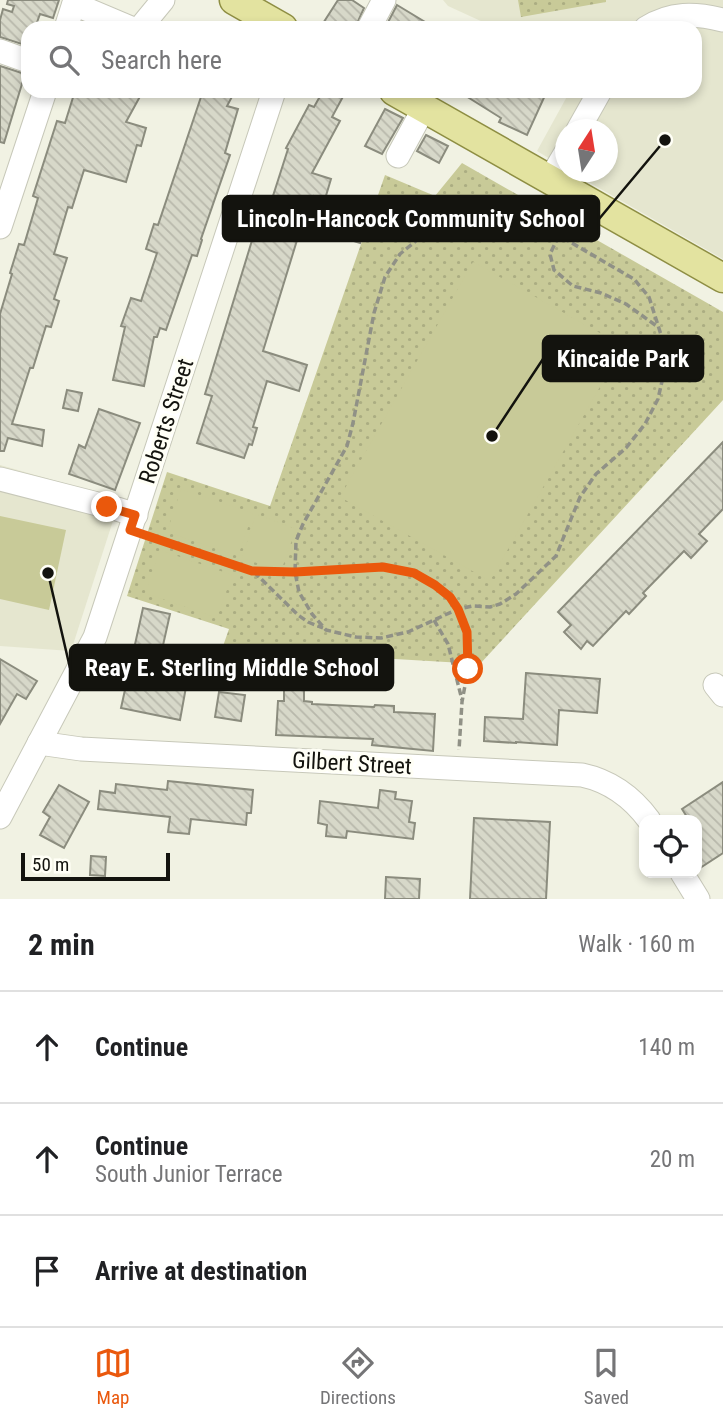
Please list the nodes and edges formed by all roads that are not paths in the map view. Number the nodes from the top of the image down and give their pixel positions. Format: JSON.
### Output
{"nodes":[{"id":1,"x":163,"y":0,"type":"edge"},
{"id":2,"x":234,"y":0,"type":"edge"},
{"id":3,"x":384,"y":0,"type":"edge"},
{"id":4,"x":75,"y":2,"type":"edge"},
{"id":5,"x":723,"y":20,"type":"edge"},
{"id":6,"x":68,"y":21,"type":"edge"},
{"id":7,"x":116,"y":21,"type":"edge"},
{"id":8,"x":146,"y":21,"type":"edge"},
{"id":9,"x":271,"y":21,"type":"edge"},
{"id":10,"x":373,"y":21,"type":"edge"},
{"id":11,"x":659,"y":21,"type":"edge"},
{"id":12,"x":0,"y":51,"type":"edge"},
{"id":13,"x":21,"y":58,"type":"edge"},
{"id":14,"x":43,"y":98,"type":"edge"},
{"id":15,"x":272,"y":98,"type":"edge"},
{"id":16,"x":406,"y":98,"type":"edge"},
{"id":17,"x":596,"y":98,"type":"edge"},
{"id":18,"x":424,"y":108,"type":"junction"},
{"id":19,"x":584,"y":119,"type":"edge"},
{"id":20,"x":397,"y":156,"type":"dead end"},
{"id":21,"x":555,"y":170,"type":"edge"},
{"id":22,"x":550,"y":179,"type":"junction"},
{"id":23,"x":0,"y":227,"type":"edge"},
{"id":24,"x":723,"y":278,"type":"edge"},
{"id":25,"x":0,"y":479,"type":"edge"},
{"id":26,"x":133,"y":523,"type":"junction"},
{"id":27,"x":39,"y":743,"type":"junction"},
{"id":28,"x":644,"y":815,"type":"edge"},
{"id":29,"x":0,"y":817,"type":"edge"},
{"id":30,"x":685,"y":878,"type":"edge"},
{"id":31,"x":698,"y":899,"type":"edge"}],
"edges":[{"from":1,"to":8,"type":"street"},
{"from":2,"to":9,"type":"main road"},
{"from":3,"to":10,"type":"street"},
{"from":4,"to":6,"type":"street"},
{"from":4,"to":7,"type":"street"},
{"from":5,"to":11,"type":"street"},
{"from":12,"to":13,"type":"street"},
{"from":14,"to":23,"type":"street"},
{"from":15,"to":26,"type":"street","name":"Roberts Street"},
{"from":16,"to":18,"type":"main road"},
{"from":17,"to":19,"type":"street"},
{"from":18,"to":20,"type":"street"},
{"from":18,"to":22,"type":"main road"},
{"from":21,"to":22,"type":"street"},
{"from":22,"to":24,"type":"main road"},
{"from":25,"to":26,"type":"street"},
{"from":26,"to":27,"type":"street","name":"Roberts Street"},
{"from":27,"to":28,"type":"street","name":"Gilbert Street"},
{"from":27,"to":29,"type":"street","name":"Roberts Street"},
{"from":30,"to":31,"type":"street"}]}
